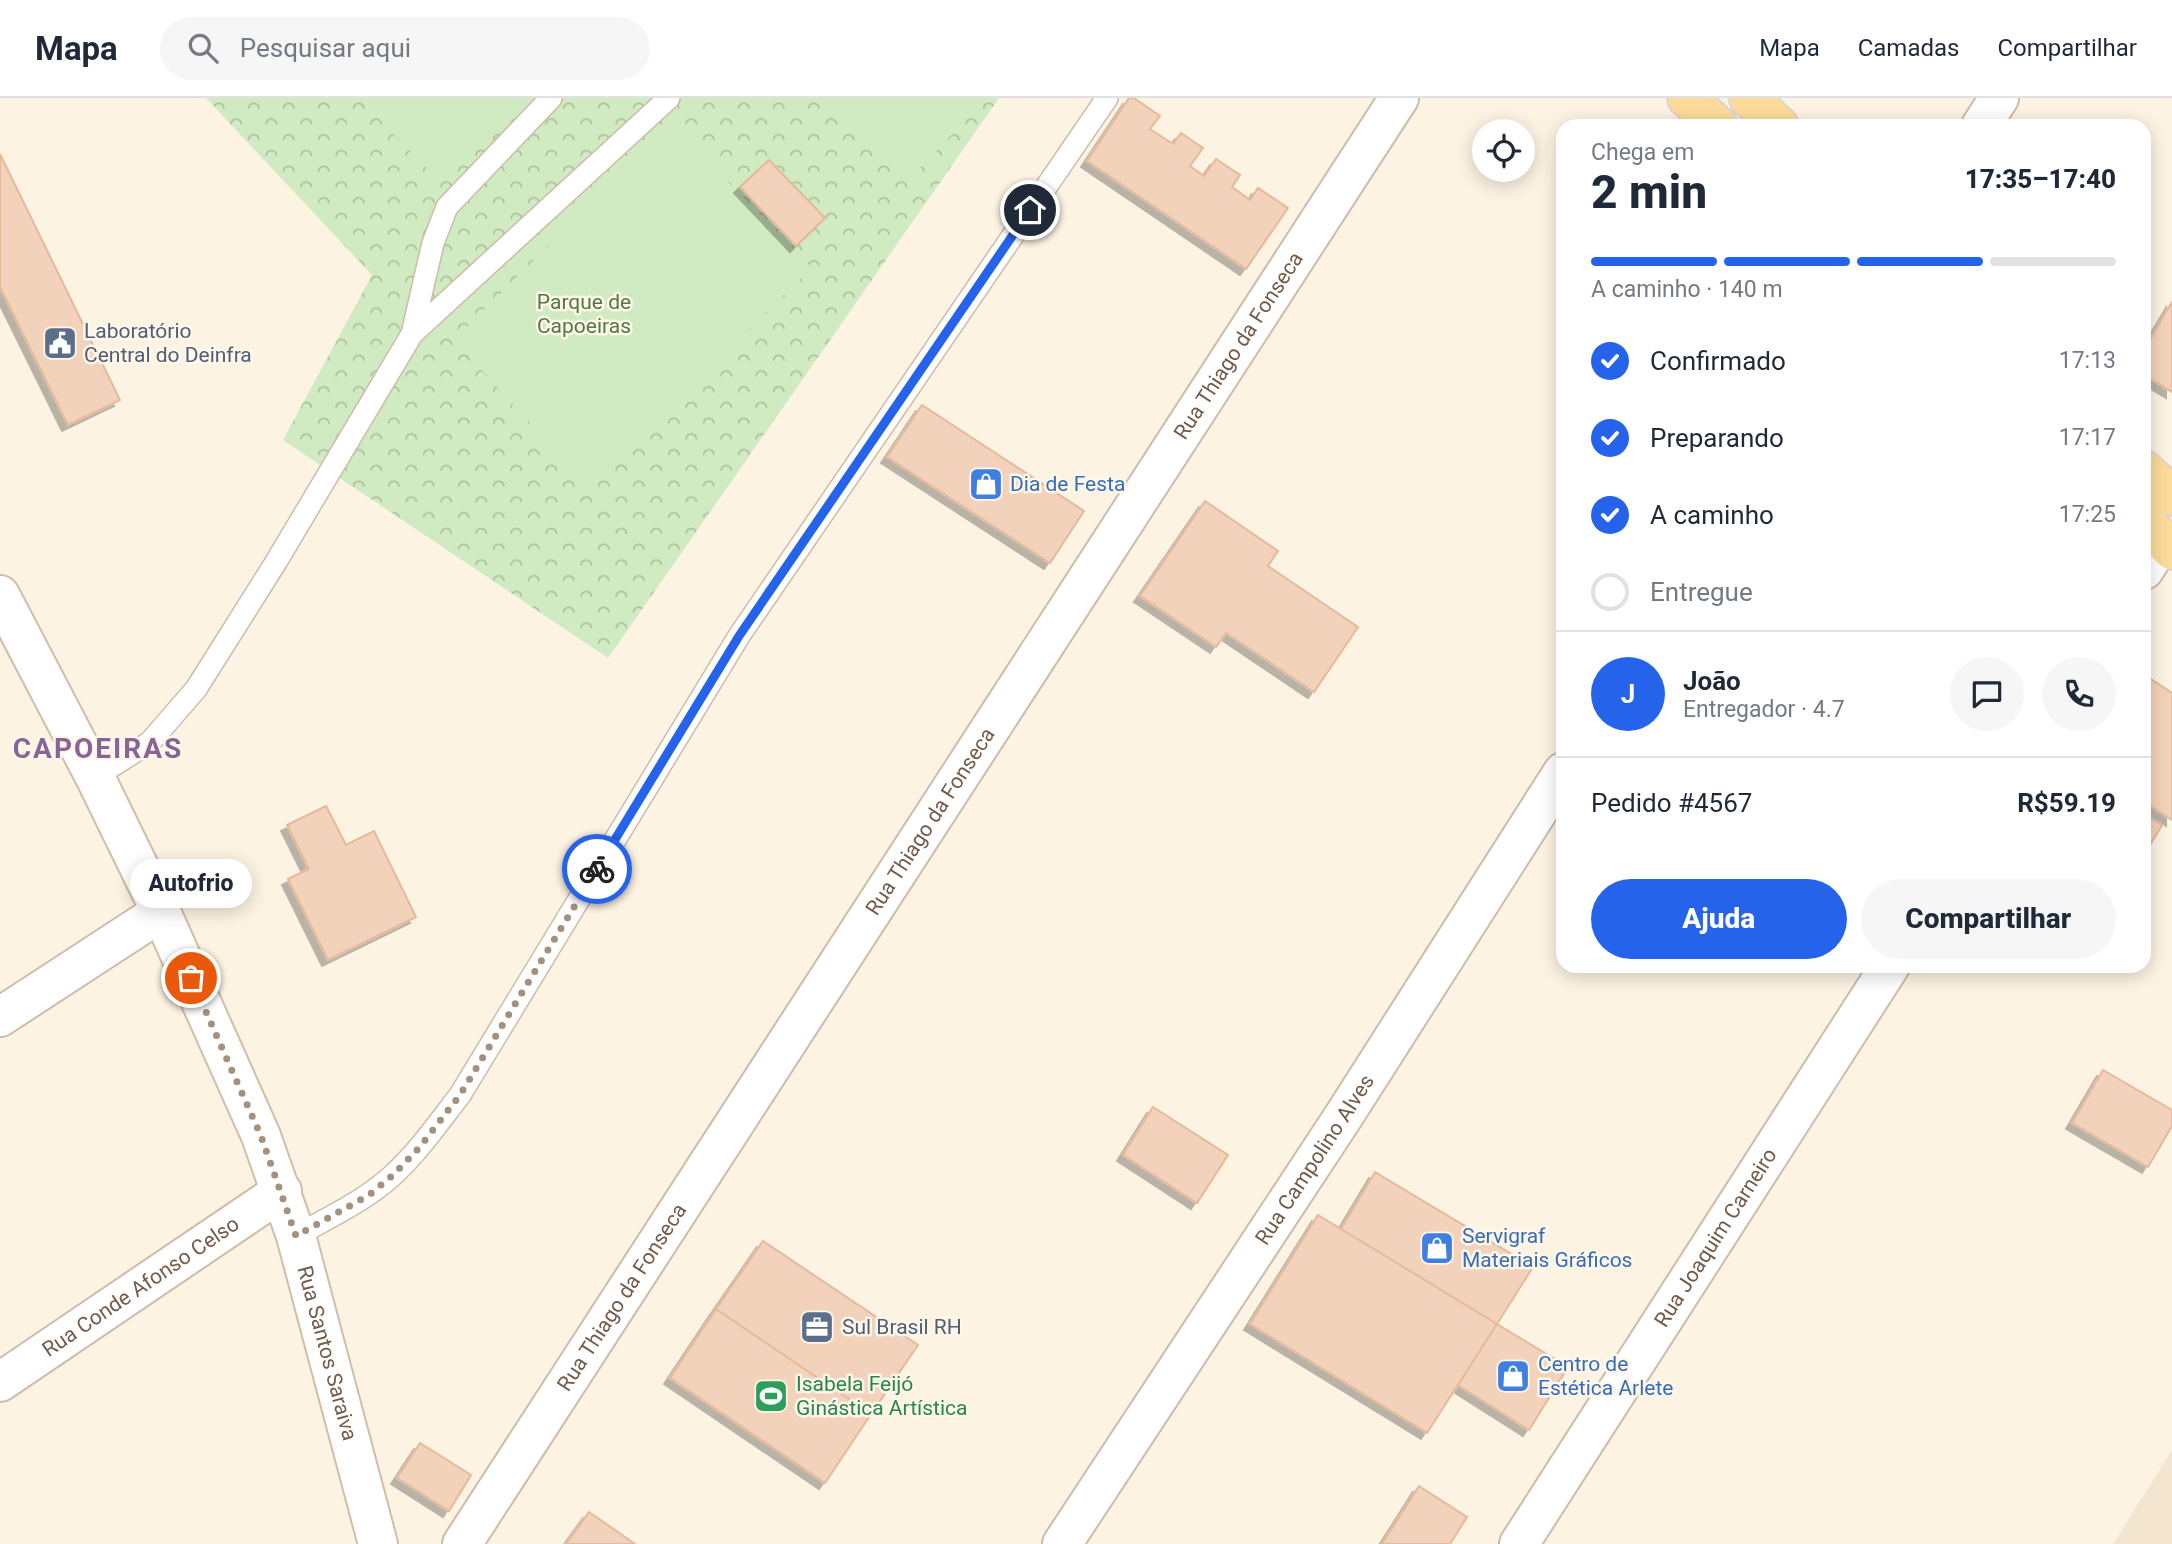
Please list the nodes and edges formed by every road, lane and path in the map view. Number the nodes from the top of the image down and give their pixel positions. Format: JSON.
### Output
{"nodes":[{"id":1,"x":551,"y":98,"type":"edge"},
{"id":2,"x":669,"y":98,"type":"edge"},
{"id":3,"x":1107,"y":98,"type":"edge"},
{"id":4,"x":1399,"y":98,"type":"edge"},
{"id":5,"x":1687,"y":98,"type":"edge"},
{"id":6,"x":1749,"y":98,"type":"edge"},
{"id":7,"x":1999,"y":98,"type":"edge"},
{"id":8,"x":1710,"y":119,"type":"edge"},
{"id":9,"x":1772,"y":119,"type":"edge"},
{"id":10,"x":1986,"y":119,"type":"edge"},
{"id":11,"x":412,"y":334,"type":"junction"},
{"id":12,"x":2151,"y":476,"type":"edge"},
{"id":13,"x":2172,"y":496,"type":"edge"},
{"id":14,"x":0,"y":594,"type":"edge"},
{"id":15,"x":95,"y":777,"type":"junction"},
{"id":16,"x":1556,"y":783,"type":"edge"},
{"id":17,"x":161,"y":912,"type":"junction"},
{"id":18,"x":1886,"y":973,"type":"edge"},
{"id":19,"x":0,"y":1017,"type":"edge"},
{"id":20,"x":282,"y":1191,"type":"junction"},
{"id":21,"x":296,"y":1236,"type":"junction"},
{"id":22,"x":0,"y":1382,"type":"edge"},
{"id":23,"x":378,"y":1544,"type":"edge"},
{"id":24,"x":462,"y":1544,"type":"edge"},
{"id":25,"x":1062,"y":1544,"type":"edge"},
{"id":26,"x":1519,"y":1544,"type":"edge"}],
"edges":[{"from":1,"to":11,"type":"lane"},
{"from":2,"to":11,"type":"lane"},
{"from":3,"to":21,"type":"lane"},
{"from":4,"to":24,"type":"street","name":"Rua Thiago da Fonseca"},
{"from":5,"to":8,"type":"main road"},
{"from":6,"to":9,"type":"main road"},
{"from":7,"to":10,"type":"street"},
{"from":11,"to":15,"type":"lane"},
{"from":12,"to":13,"type":"main road"},
{"from":14,"to":15,"type":"street","name":"Rua Santos Saraiva"},
{"from":15,"to":17,"type":"street","name":"Rua Santos Saraiva"},
{"from":16,"to":25,"type":"street","name":"Rua Campolino Alves"},
{"from":17,"to":19,"type":"street"},
{"from":17,"to":20,"type":"street","name":"Rua Santos Saraiva"},
{"from":18,"to":26,"type":"street","name":"Rua Joaquim Carneiro"},
{"from":20,"to":21,"type":"street","name":"Rua Santos Saraiva"},
{"from":20,"to":22,"type":"street","name":"Rua Conde Afonso Celso"},
{"from":21,"to":23,"type":"street","name":"Rua Santos Saraiva"}]}
